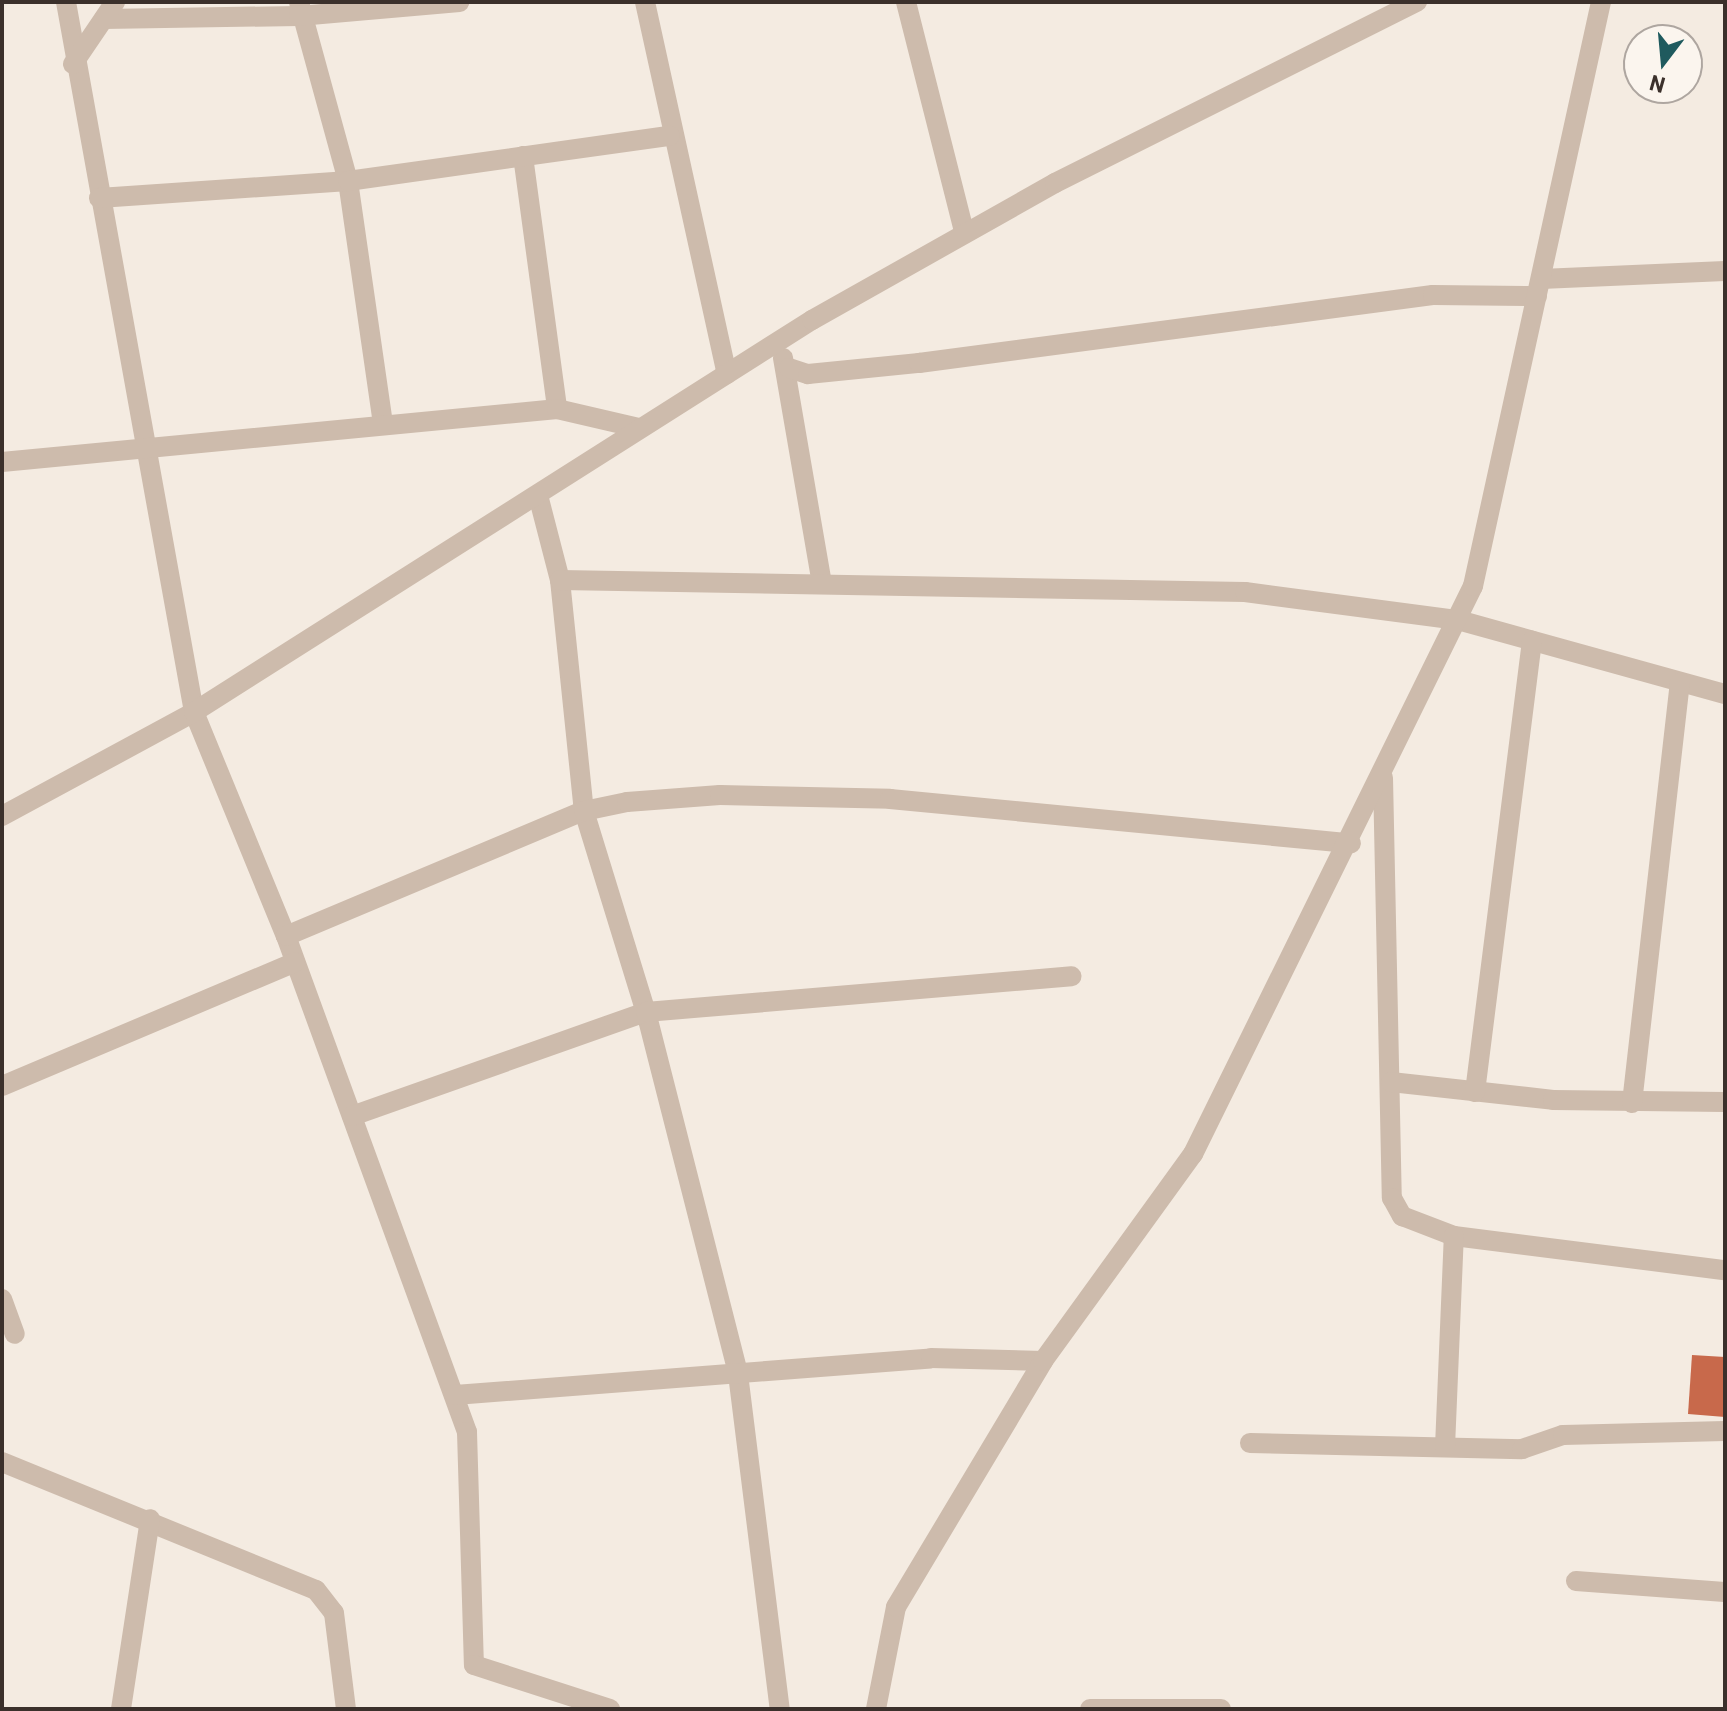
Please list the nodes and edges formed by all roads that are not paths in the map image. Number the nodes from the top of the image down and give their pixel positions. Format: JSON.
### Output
{"nodes":[{"id":1,"x":66,"y":2,"type":"edge"},
{"id":2,"x":459,"y":2,"type":"edge"},
{"id":3,"x":645,"y":2,"type":"edge"},
{"id":4,"x":906,"y":2,"type":"edge"},
{"id":5,"x":1417,"y":2,"type":"edge"},
{"id":6,"x":1601,"y":2,"type":"edge"},
{"id":7,"x":299,"y":9,"type":"edge"},
{"id":8,"x":109,"y":10,"type":"edge"},
{"id":9,"x":73,"y":64,"type":"junction"},
{"id":10,"x":670,"y":136,"type":"junction"},
{"id":11,"x":523,"y":156,"type":"junction"},
{"id":12,"x":348,"y":181,"type":"junction"},
{"id":13,"x":99,"y":198,"type":"junction"},
{"id":14,"x":964,"y":232,"type":"junction"},
{"id":15,"x":1725,"y":271,"type":"edge"},
{"id":16,"x":1539,"y":288,"type":"junction"},
{"id":17,"x":774,"y":344,"type":"junction"},
{"id":18,"x":789,"y":368,"type":"junction"},
{"id":19,"x":727,"y":374,"type":"junction"},
{"id":20,"x":557,"y":409,"type":"junction"},
{"id":21,"x":383,"y":425,"type":"junction"},
{"id":22,"x":639,"y":428,"type":"junction"},
{"id":23,"x":145,"y":452,"type":"junction"},
{"id":24,"x":2,"y":462,"type":"edge"},
{"id":25,"x":539,"y":499,"type":"junction"},
{"id":26,"x":560,"y":580,"type":"junction"},
{"id":27,"x":822,"y":583,"type":"junction"},
{"id":28,"x":1458,"y":620,"type":"junction"},
{"id":29,"x":1532,"y":641,"type":"junction"},
{"id":30,"x":1680,"y":683,"type":"junction"},
{"id":31,"x":1725,"y":694,"type":"edge"},
{"id":32,"x":194,"y":712,"type":"junction"},
{"id":33,"x":1383,"y":774,"type":"junction"},
{"id":34,"x":584,"y":811,"type":"junction"},
{"id":35,"x":2,"y":816,"type":"edge"},
{"id":36,"x":1351,"y":843,"type":"junction"},
{"id":37,"x":286,"y":936,"type":"junction"},
{"id":38,"x":295,"y":962,"type":"junction"},
{"id":39,"x":1071,"y":976,"type":"dead end"},
{"id":40,"x":646,"y":1012,"type":"junction"},
{"id":41,"x":1391,"y":1082,"type":"junction"},
{"id":42,"x":2,"y":1086,"type":"edge"},
{"id":43,"x":1475,"y":1092,"type":"junction"},
{"id":44,"x":1725,"y":1102,"type":"edge"},
{"id":45,"x":1632,"y":1103,"type":"junction"},
{"id":46,"x":352,"y":1116,"type":"junction"},
{"id":47,"x":1454,"y":1236,"type":"junction"},
{"id":48,"x":1725,"y":1270,"type":"edge"},
{"id":49,"x":2,"y":1299,"type":"edge"},
{"id":50,"x":15,"y":1334,"type":"dead end"},
{"id":51,"x":1043,"y":1361,"type":"junction"},
{"id":52,"x":738,"y":1374,"type":"junction"},
{"id":53,"x":455,"y":1395,"type":"junction"},
{"id":54,"x":1725,"y":1431,"type":"edge"},
{"id":55,"x":1250,"y":1443,"type":"dead end"},
{"id":56,"x":1445,"y":1447,"type":"junction"},
{"id":57,"x":2,"y":1462,"type":"edge"},
{"id":58,"x":150,"y":1519,"type":"junction"},
{"id":59,"x":1576,"y":1581,"type":"dead end"},
{"id":60,"x":1725,"y":1592,"type":"edge"},
{"id":61,"x":121,"y":1709,"type":"edge"},
{"id":62,"x":346,"y":1709,"type":"edge"},
{"id":63,"x":610,"y":1709,"type":"edge"},
{"id":64,"x":780,"y":1709,"type":"edge"},
{"id":65,"x":876,"y":1709,"type":"edge"},
{"id":66,"x":1090,"y":1709,"type":"edge"},
{"id":67,"x":1221,"y":1709,"type":"edge"}],
"edges":[{"from":1,"to":9,"type":"street"},
{"from":2,"to":7,"type":"street"},
{"from":3,"to":10,"type":"street"},
{"from":4,"to":14,"type":"street"},
{"from":5,"to":14,"type":"street"},
{"from":6,"to":16,"type":"street"},
{"from":7,"to":8,"type":"street"},
{"from":7,"to":12,"type":"street"},
{"from":8,"to":9,"type":"street"},
{"from":9,"to":13,"type":"street"},
{"from":10,"to":11,"type":"street"},
{"from":10,"to":19,"type":"street"},
{"from":11,"to":12,"type":"street"},
{"from":11,"to":20,"type":"street"},
{"from":12,"to":13,"type":"street"},
{"from":12,"to":21,"type":"street"},
{"from":13,"to":23,"type":"street"},
{"from":14,"to":17,"type":"street"},
{"from":15,"to":16,"type":"street"},
{"from":16,"to":18,"type":"street"},
{"from":16,"to":28,"type":"street"},
{"from":17,"to":18,"type":"street"},
{"from":17,"to":19,"type":"street"},
{"from":18,"to":27,"type":"street"},
{"from":19,"to":22,"type":"street"},
{"from":20,"to":21,"type":"street"},
{"from":20,"to":22,"type":"street"},
{"from":21,"to":23,"type":"street"},
{"from":22,"to":25,"type":"street"},
{"from":23,"to":24,"type":"street"},
{"from":23,"to":32,"type":"street"},
{"from":25,"to":26,"type":"street"},
{"from":25,"to":32,"type":"street"},
{"from":26,"to":27,"type":"street"},
{"from":26,"to":34,"type":"street"},
{"from":27,"to":28,"type":"street"},
{"from":28,"to":29,"type":"street"},
{"from":28,"to":33,"type":"street"},
{"from":29,"to":30,"type":"street"},
{"from":29,"to":43,"type":"street"},
{"from":30,"to":31,"type":"street"},
{"from":30,"to":45,"type":"street"},
{"from":32,"to":35,"type":"street"},
{"from":32,"to":37,"type":"street"},
{"from":33,"to":36,"type":"street"},
{"from":33,"to":41,"type":"street"},
{"from":34,"to":36,"type":"street"},
{"from":34,"to":37,"type":"street"},
{"from":34,"to":40,"type":"street"},
{"from":36,"to":51,"type":"street"},
{"from":37,"to":38,"type":"street"},
{"from":38,"to":42,"type":"street"},
{"from":38,"to":46,"type":"street"},
{"from":39,"to":40,"type":"street"},
{"from":40,"to":46,"type":"street"},
{"from":40,"to":52,"type":"street"},
{"from":41,"to":43,"type":"street"},
{"from":41,"to":47,"type":"street"},
{"from":43,"to":45,"type":"street"},
{"from":44,"to":45,"type":"street"},
{"from":46,"to":53,"type":"street"},
{"from":47,"to":48,"type":"street"},
{"from":47,"to":56,"type":"street"},
{"from":49,"to":50,"type":"street"},
{"from":51,"to":52,"type":"street"},
{"from":51,"to":65,"type":"street"},
{"from":52,"to":53,"type":"street"},
{"from":52,"to":64,"type":"street"},
{"from":53,"to":63,"type":"street"},
{"from":54,"to":56,"type":"street"},
{"from":55,"to":56,"type":"street"},
{"from":57,"to":58,"type":"street"},
{"from":58,"to":61,"type":"street"},
{"from":58,"to":62,"type":"street"},
{"from":59,"to":60,"type":"street"},
{"from":66,"to":67,"type":"street"}]}
